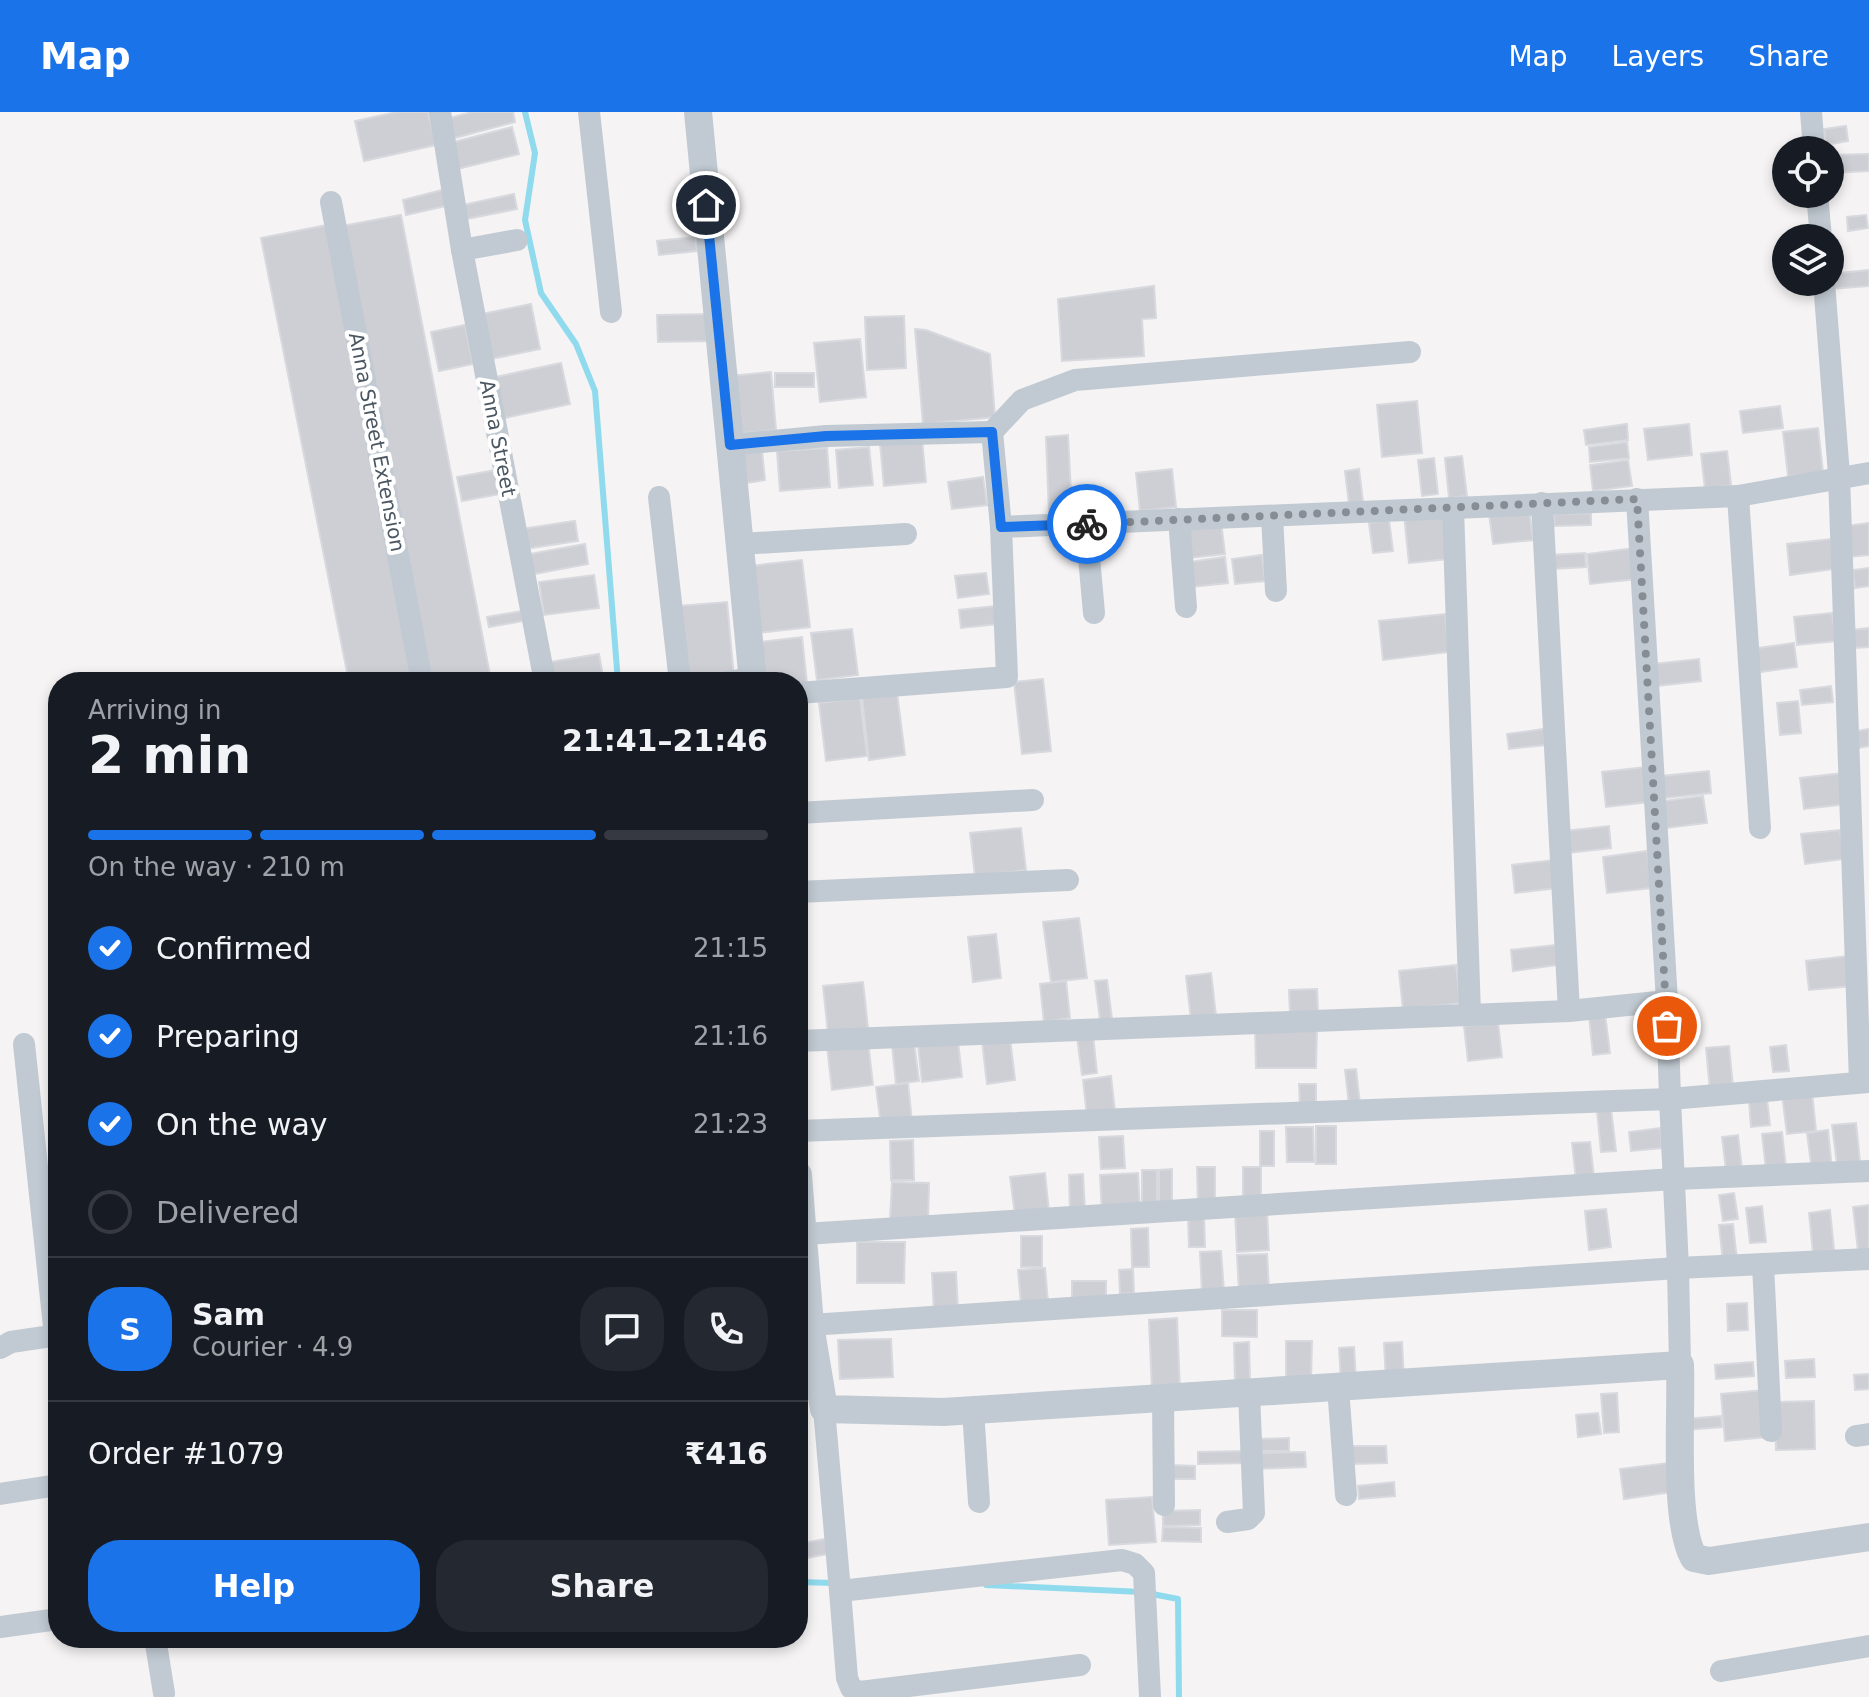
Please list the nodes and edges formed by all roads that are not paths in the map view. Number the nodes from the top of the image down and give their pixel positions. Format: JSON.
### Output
{"nodes":[{"id":1,"x":440,"y":112,"type":"edge"},
{"id":2,"x":589,"y":112,"type":"edge"},
{"id":3,"x":698,"y":112,"type":"edge"},
{"id":4,"x":1811,"y":112,"type":"edge"},
{"id":5,"x":1813,"y":136,"type":"edge"},
{"id":6,"x":331,"y":202,"type":"dead end"},
{"id":7,"x":517,"y":240,"type":"dead end"},
{"id":8,"x":462,"y":250,"type":"junction"},
{"id":9,"x":1825,"y":296,"type":"edge"},
{"id":10,"x":611,"y":312,"type":"dead end"},
{"id":11,"x":1410,"y":352,"type":"dead end"},
{"id":12,"x":992,"y":432,"type":"junction"},
{"id":13,"x":730,"y":445,"type":"junction"},
{"id":14,"x":1869,"y":473,"type":"edge"},
{"id":15,"x":1839,"y":475,"type":"junction"},
{"id":16,"x":1738,"y":496,"type":"junction"},
{"id":17,"x":659,"y":497,"type":"dead end"},
{"id":18,"x":1637,"y":499,"type":"junction"},
{"id":19,"x":1542,"y":503,"type":"junction"},
{"id":20,"x":1453,"y":508,"type":"junction"},
{"id":21,"x":1272,"y":516,"type":"junction"},
{"id":22,"x":1179,"y":519,"type":"junction"},
{"id":23,"x":1086,"y":524,"type":"junction"},
{"id":24,"x":1001,"y":527,"type":"junction"},
{"id":25,"x":906,"y":534,"type":"dead end"},
{"id":26,"x":740,"y":544,"type":"junction"},
{"id":27,"x":1276,"y":591,"type":"dead end"},
{"id":28,"x":1186,"y":607,"type":"dead end"},
{"id":29,"x":1094,"y":613,"type":"dead end"},
{"id":30,"x":420,"y":672,"type":"edge"},
{"id":31,"x":543,"y":672,"type":"edge"},
{"id":32,"x":679,"y":672,"type":"edge"},
{"id":33,"x":744,"y":672,"type":"edge"},
{"id":34,"x":808,"y":692,"type":"edge"},
{"id":35,"x":1033,"y":800,"type":"dead end"},
{"id":36,"x":808,"y":812,"type":"edge"},
{"id":37,"x":1760,"y":828,"type":"dead end"},
{"id":38,"x":1068,"y":880,"type":"dead end"},
{"id":39,"x":808,"y":892,"type":"edge"},
{"id":40,"x":1667,"y":1001,"type":"junction"},
{"id":41,"x":1569,"y":1011,"type":"junction"},
{"id":42,"x":1470,"y":1014,"type":"junction"},
{"id":43,"x":808,"y":1041,"type":"edge"},
{"id":44,"x":24,"y":1044,"type":"dead end"},
{"id":45,"x":1865,"y":1082,"type":"edge"},
{"id":46,"x":1670,"y":1099,"type":"junction"},
{"id":47,"x":808,"y":1131,"type":"edge"},
{"id":48,"x":1869,"y":1171,"type":"edge"},
{"id":49,"x":1675,"y":1179,"type":"junction"},
{"id":50,"x":808,"y":1234,"type":"edge"},
{"id":51,"x":1869,"y":1259,"type":"edge"},
{"id":52,"x":48,"y":1263,"type":"edge"},
{"id":53,"x":1763,"y":1264,"type":"junction"},
{"id":54,"x":1678,"y":1268,"type":"junction"},
{"id":55,"x":808,"y":1295,"type":"edge"},
{"id":56,"x":810,"y":1325,"type":"junction"},
{"id":57,"x":48,"y":1337,"type":"edge"},
{"id":58,"x":0,"y":1348,"type":"edge"},
{"id":59,"x":1680,"y":1365,"type":"junction"},
{"id":60,"x":1338,"y":1387,"type":"junction"},
{"id":61,"x":1249,"y":1393,"type":"junction"},
{"id":62,"x":1163,"y":1398,"type":"junction"},
{"id":63,"x":824,"y":1409,"type":"junction"},
{"id":64,"x":973,"y":1410,"type":"junction"},
{"id":65,"x":1771,"y":1431,"type":"dead end"},
{"id":66,"x":48,"y":1487,"type":"edge"},
{"id":67,"x":0,"y":1494,"type":"edge"},
{"id":68,"x":1346,"y":1495,"type":"dead end"},
{"id":69,"x":979,"y":1502,"type":"dead end"},
{"id":70,"x":1164,"y":1505,"type":"dead end"},
{"id":71,"x":1227,"y":1522,"type":"dead end"},
{"id":72,"x":1869,"y":1537,"type":"edge"},
{"id":73,"x":840,"y":1591,"type":"junction"},
{"id":74,"x":48,"y":1620,"type":"edge"},
{"id":75,"x":0,"y":1627,"type":"edge"},
{"id":76,"x":1869,"y":1646,"type":"edge"},
{"id":77,"x":157,"y":1648,"type":"edge"},
{"id":78,"x":1080,"y":1665,"type":"dead end"},
{"id":79,"x":1721,"y":1671,"type":"dead end"},
{"id":80,"x":164,"y":1693,"type":"dead end"},
{"id":81,"x":1150,"y":1697,"type":"edge"}],
"edges":[{"from":1,"to":8,"type":"street","name":"Anna Street"},
{"from":2,"to":10,"type":"street"},
{"from":3,"to":13,"type":"street"},
{"from":4,"to":5,"type":"street"},
{"from":6,"to":30,"type":"street","name":"Anna Street Extension"},
{"from":7,"to":8,"type":"street"},
{"from":8,"to":31,"type":"street","name":"Anna Street"},
{"from":9,"to":15,"type":"street"},
{"from":11,"to":12,"type":"street"},
{"from":12,"to":13,"type":"street"},
{"from":12,"to":24,"type":"street"},
{"from":13,"to":26,"type":"street"},
{"from":14,"to":15,"type":"street"},
{"from":15,"to":16,"type":"street"},
{"from":15,"to":45,"type":"street"},
{"from":16,"to":18,"type":"street"},
{"from":16,"to":37,"type":"street"},
{"from":17,"to":32,"type":"street"},
{"from":18,"to":19,"type":"street"},
{"from":18,"to":40,"type":"street"},
{"from":19,"to":20,"type":"street"},
{"from":19,"to":41,"type":"street"},
{"from":20,"to":21,"type":"street"},
{"from":20,"to":42,"type":"street"},
{"from":21,"to":22,"type":"street"},
{"from":21,"to":27,"type":"street"},
{"from":22,"to":23,"type":"street"},
{"from":22,"to":28,"type":"street"},
{"from":23,"to":24,"type":"street"},
{"from":23,"to":29,"type":"street"},
{"from":24,"to":34,"type":"street"},
{"from":25,"to":26,"type":"street"},
{"from":26,"to":33,"type":"street"},
{"from":35,"to":36,"type":"street"},
{"from":38,"to":39,"type":"street"},
{"from":40,"to":41,"type":"street"},
{"from":40,"to":46,"type":"street"},
{"from":41,"to":42,"type":"street"},
{"from":42,"to":43,"type":"street"},
{"from":44,"to":52,"type":"street"},
{"from":45,"to":46,"type":"street"},
{"from":46,"to":47,"type":"street"},
{"from":46,"to":49,"type":"street"},
{"from":48,"to":49,"type":"street"},
{"from":49,"to":50,"type":"street"},
{"from":49,"to":54,"type":"street"},
{"from":51,"to":53,"type":"street"},
{"from":53,"to":54,"type":"street"},
{"from":53,"to":65,"type":"street"},
{"from":54,"to":56,"type":"street"},
{"from":54,"to":59,"type":"street"},
{"from":55,"to":56,"type":"street"},
{"from":56,"to":63,"type":"street"},
{"from":57,"to":58,"type":"street"},
{"from":59,"to":60,"type":"street"},
{"from":59,"to":72,"type":"street"},
{"from":60,"to":61,"type":"street"},
{"from":60,"to":68,"type":"street"},
{"from":61,"to":62,"type":"street"},
{"from":61,"to":71,"type":"street"},
{"from":62,"to":64,"type":"street"},
{"from":62,"to":70,"type":"street"},
{"from":63,"to":64,"type":"street"},
{"from":63,"to":73,"type":"street"},
{"from":64,"to":69,"type":"street"},
{"from":66,"to":67,"type":"street"},
{"from":73,"to":78,"type":"street"},
{"from":73,"to":81,"type":"street"},
{"from":74,"to":75,"type":"street"},
{"from":76,"to":79,"type":"street"},
{"from":77,"to":80,"type":"street"}]}
